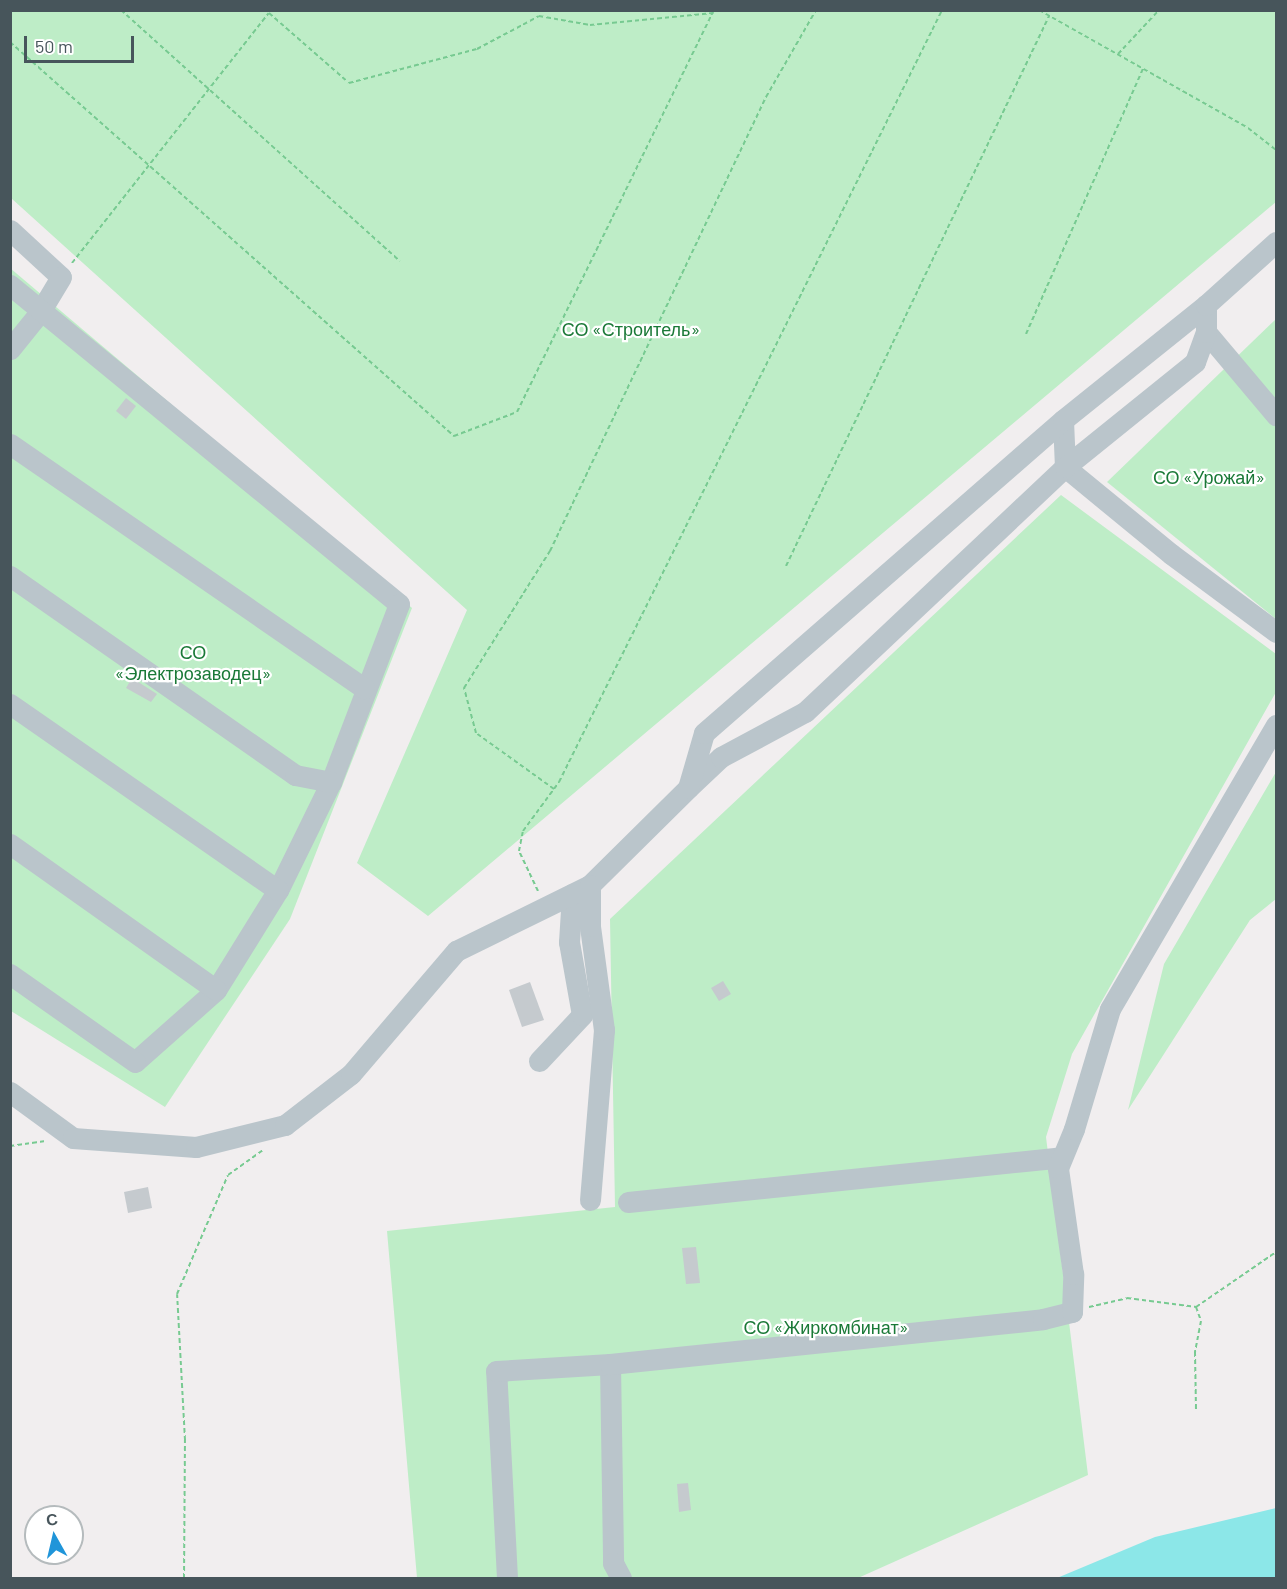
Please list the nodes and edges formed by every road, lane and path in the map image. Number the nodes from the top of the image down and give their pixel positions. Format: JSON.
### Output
{"nodes":[{"id":1,"x":121,"y":10,"type":"edge"},
{"id":2,"x":816,"y":10,"type":"edge"},
{"id":3,"x":942,"y":10,"type":"edge"},
{"id":4,"x":1039,"y":10,"type":"edge"},
{"id":5,"x":1159,"y":10,"type":"edge"},
{"id":6,"x":268,"y":12,"type":"edge"},
{"id":7,"x":714,"y":12,"type":"edge"},
{"id":8,"x":1049,"y":16,"type":"junction"},
{"id":9,"x":10,"y":42,"type":"edge"},
{"id":10,"x":1117,"y":55,"type":"junction"},
{"id":11,"x":1143,"y":69,"type":"junction"},
{"id":12,"x":209,"y":89,"type":"junction"},
{"id":13,"x":1276,"y":150,"type":"edge"},
{"id":14,"x":148,"y":167,"type":"junction"},
{"id":15,"x":10,"y":230,"type":"edge"},
{"id":16,"x":1275,"y":245,"type":"edge"},
{"id":17,"x":400,"y":261,"type":"dead end"},
{"id":18,"x":61,"y":277,"type":"junction"},
{"id":19,"x":10,"y":285,"type":"edge"},
{"id":20,"x":1206,"y":305,"type":"junction"},
{"id":21,"x":40,"y":312,"type":"junction"},
{"id":22,"x":1206,"y":332,"type":"junction"},
{"id":23,"x":1026,"y":334,"type":"dead end"},
{"id":24,"x":10,"y":349,"type":"edge"},
{"id":25,"x":1276,"y":415,"type":"edge"},
{"id":26,"x":1064,"y":420,"type":"junction"},
{"id":27,"x":10,"y":444,"type":"edge"},
{"id":28,"x":1065,"y":467,"type":"junction"},
{"id":29,"x":786,"y":566,"type":"dead end"},
{"id":30,"x":10,"y":576,"type":"edge"},
{"id":31,"x":1276,"y":632,"type":"edge"},
{"id":32,"x":364,"y":688,"type":"junction"},
{"id":33,"x":10,"y":704,"type":"edge"},
{"id":34,"x":1276,"y":725,"type":"edge"},
{"id":35,"x":331,"y":782,"type":"junction"},
{"id":36,"x":688,"y":788,"type":"junction"},
{"id":37,"x":554,"y":789,"type":"junction"},
{"id":38,"x":10,"y":844,"type":"edge"},
{"id":39,"x":278,"y":890,"type":"junction"},
{"id":40,"x":581,"y":890,"type":"junction"},
{"id":41,"x":546,"y":907,"type":"junction"},
{"id":42,"x":10,"y":974,"type":"edge"},
{"id":43,"x":216,"y":990,"type":"junction"},
{"id":44,"x":539,"y":1061,"type":"dead end"},
{"id":45,"x":10,"y":1092,"type":"edge"},
{"id":46,"x":73,"y":1138,"type":"junction"},
{"id":47,"x":10,"y":1146,"type":"edge"},
{"id":48,"x":264,"y":1148,"type":"dead end"},
{"id":49,"x":1062,"y":1157,"type":"junction"},
{"id":50,"x":590,"y":1200,"type":"dead end"},
{"id":51,"x":628,"y":1202,"type":"dead end"},
{"id":52,"x":1276,"y":1252,"type":"edge"},
{"id":53,"x":1196,"y":1307,"type":"junction"},
{"id":54,"x":1072,"y":1312,"type":"junction"},
{"id":55,"x":610,"y":1364,"type":"junction"},
{"id":56,"x":1196,"y":1410,"type":"dead end"},
{"id":57,"x":184,"y":1578,"type":"edge"},
{"id":58,"x":507,"y":1578,"type":"edge"},
{"id":59,"x":621,"y":1578,"type":"edge"}],
"edges":[{"from":1,"to":12,"type":"path"},
{"from":2,"to":37,"type":"path"},
{"from":3,"to":37,"type":"path"},
{"from":4,"to":8,"type":"path"},
{"from":5,"to":10,"type":"path"},
{"from":6,"to":7,"type":"path"},
{"from":6,"to":12,"type":"path"},
{"from":7,"to":14,"type":"path"},
{"from":8,"to":10,"type":"path"},
{"from":8,"to":29,"type":"path"},
{"from":9,"to":14,"type":"path"},
{"from":10,"to":11,"type":"path"},
{"from":11,"to":13,"type":"path"},
{"from":11,"to":23,"type":"path"},
{"from":12,"to":14,"type":"path"},
{"from":12,"to":17,"type":"path"},
{"from":14,"to":18,"type":"path"},
{"from":15,"to":18,"type":"lane"},
{"from":16,"to":20,"type":"lane"},
{"from":18,"to":21,"type":"lane"},
{"from":19,"to":21,"type":"lane"},
{"from":20,"to":22,"type":"lane"},
{"from":20,"to":26,"type":"lane"},
{"from":21,"to":24,"type":"lane"},
{"from":21,"to":32,"type":"lane"},
{"from":22,"to":25,"type":"lane"},
{"from":22,"to":28,"type":"lane"},
{"from":26,"to":28,"type":"lane"},
{"from":26,"to":36,"type":"lane"},
{"from":27,"to":32,"type":"lane"},
{"from":28,"to":31,"type":"lane"},
{"from":28,"to":36,"type":"lane"},
{"from":30,"to":35,"type":"lane"},
{"from":32,"to":35,"type":"lane"},
{"from":33,"to":39,"type":"lane"},
{"from":34,"to":49,"type":"lane"},
{"from":35,"to":39,"type":"lane"},
{"from":36,"to":40,"type":"lane"},
{"from":37,"to":41,"type":"path"},
{"from":38,"to":43,"type":"lane"},
{"from":39,"to":43,"type":"lane"},
{"from":40,"to":41,"type":"lane"},
{"from":40,"to":44,"type":"lane"},
{"from":40,"to":50,"type":"lane"},
{"from":41,"to":46,"type":"lane"},
{"from":42,"to":43,"type":"lane"},
{"from":45,"to":46,"type":"lane"},
{"from":46,"to":47,"type":"path"},
{"from":48,"to":57,"type":"path"},
{"from":49,"to":51,"type":"lane"},
{"from":49,"to":54,"type":"lane"},
{"from":52,"to":53,"type":"path"},
{"from":53,"to":54,"type":"path"},
{"from":53,"to":56,"type":"path"},
{"from":54,"to":55,"type":"lane"},
{"from":55,"to":58,"type":"lane"},
{"from":55,"to":59,"type":"lane"}]}
